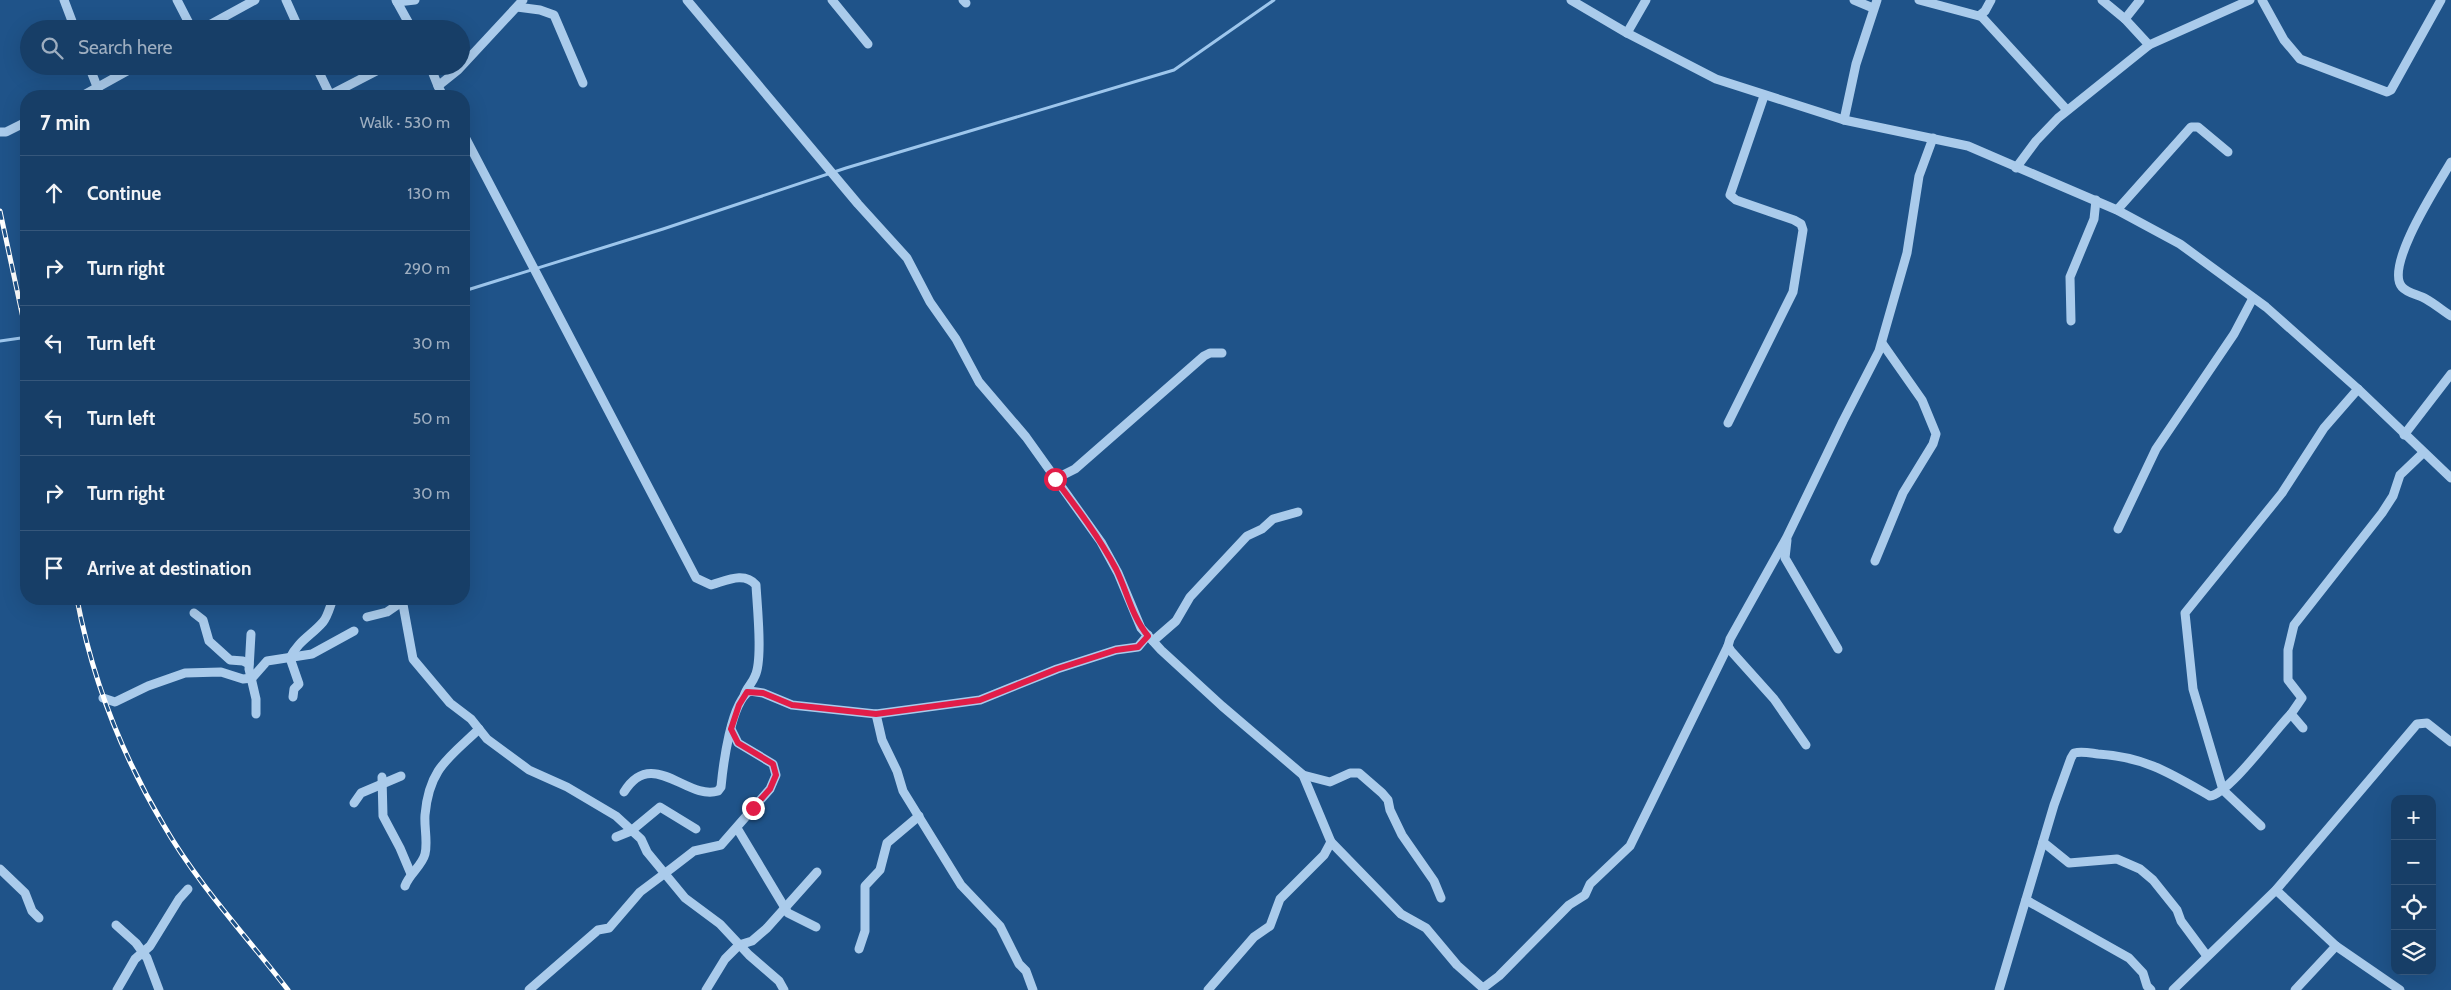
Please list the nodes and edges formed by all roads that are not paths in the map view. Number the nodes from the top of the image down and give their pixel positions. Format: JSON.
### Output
{"nodes":[{"id":1,"x":64,"y":0,"type":"edge"},
{"id":2,"x":177,"y":0,"type":"edge"},
{"id":3,"x":255,"y":0,"type":"edge"},
{"id":4,"x":286,"y":0,"type":"edge"},
{"id":5,"x":414,"y":0,"type":"edge"},
{"id":6,"x":687,"y":0,"type":"edge"},
{"id":7,"x":832,"y":0,"type":"edge"},
{"id":8,"x":1571,"y":0,"type":"edge"},
{"id":9,"x":1646,"y":0,"type":"edge"},
{"id":10,"x":1854,"y":0,"type":"edge"},
{"id":11,"x":1919,"y":0,"type":"edge"},
{"id":12,"x":1991,"y":0,"type":"edge"},
{"id":13,"x":2102,"y":0,"type":"edge"},
{"id":14,"x":2140,"y":0,"type":"edge"},
{"id":15,"x":2250,"y":0,"type":"edge"},
{"id":16,"x":2262,"y":0,"type":"edge"},
{"id":17,"x":2441,"y":0,"type":"edge"},
{"id":18,"x":396,"y":1,"type":"edge"},
{"id":19,"x":520,"y":4,"type":"edge"},
{"id":20,"x":1875,"y":4,"type":"edge"},
{"id":21,"x":1981,"y":16,"type":"junction"},
{"id":22,"x":2125,"y":19,"type":"junction"},
{"id":23,"x":72,"y":20,"type":"edge"},
{"id":24,"x":187,"y":20,"type":"edge"},
{"id":25,"x":218,"y":20,"type":"edge"},
{"id":26,"x":295,"y":20,"type":"edge"},
{"id":27,"x":407,"y":20,"type":"edge"},
{"id":28,"x":1627,"y":33,"type":"junction"},
{"id":29,"x":868,"y":44,"type":"dead end"},
{"id":30,"x":2149,"y":45,"type":"junction"},
{"id":31,"x":470,"y":57,"type":"edge"},
{"id":32,"x":93,"y":75,"type":"edge"},
{"id":33,"x":121,"y":75,"type":"edge"},
{"id":34,"x":320,"y":75,"type":"edge"},
{"id":35,"x":369,"y":75,"type":"edge"},
{"id":36,"x":434,"y":75,"type":"edge"},
{"id":37,"x":452,"y":75,"type":"edge"},
{"id":38,"x":582,"y":84,"type":"dead end"},
{"id":39,"x":438,"y":86,"type":"junction"},
{"id":40,"x":98,"y":89,"type":"joint"},
{"id":41,"x":326,"y":90,"type":"edge"},
{"id":42,"x":340,"y":90,"type":"edge"},
{"id":43,"x":440,"y":90,"type":"edge"},
{"id":44,"x":1764,"y":96,"type":"junction"},
{"id":45,"x":2067,"y":110,"type":"junction"},
{"id":46,"x":1844,"y":120,"type":"junction"},
{"id":47,"x":20,"y":125,"type":"edge"},
{"id":48,"x":0,"y":132,"type":"edge"},
{"id":49,"x":1933,"y":138,"type":"junction"},
{"id":50,"x":470,"y":146,"type":"edge"},
{"id":51,"x":2228,"y":152,"type":"dead end"},
{"id":52,"x":2451,"y":162,"type":"edge"},
{"id":53,"x":2016,"y":168,"type":"junction"},
{"id":54,"x":2096,"y":200,"type":"junction"},
{"id":55,"x":2117,"y":210,"type":"junction"},
{"id":56,"x":2253,"y":298,"type":"junction"},
{"id":57,"x":2451,"y":316,"type":"edge"},
{"id":58,"x":2071,"y":320,"type":"dead end"},
{"id":59,"x":1882,"y":342,"type":"junction"},
{"id":60,"x":1222,"y":353,"type":"dead end"},
{"id":61,"x":2451,"y":374,"type":"edge"},
{"id":62,"x":2358,"y":389,"type":"junction"},
{"id":63,"x":1728,"y":423,"type":"dead end"},
{"id":64,"x":2404,"y":434,"type":"junction"},
{"id":65,"x":2423,"y":453,"type":"junction"},
{"id":66,"x":2451,"y":478,"type":"edge"},
{"id":67,"x":1055,"y":479,"type":"junction"},
{"id":68,"x":1298,"y":512,"type":"dead end"},
{"id":69,"x":2118,"y":529,"type":"dead end"},
{"id":70,"x":1787,"y":537,"type":"junction"},
{"id":71,"x":1875,"y":561,"type":"dead end"},
{"id":72,"x":330,"y":605,"type":"edge"},
{"id":73,"x":398,"y":605,"type":"edge"},
{"id":74,"x":404,"y":605,"type":"edge"},
{"id":75,"x":194,"y":613,"type":"dead end"},
{"id":76,"x":367,"y":617,"type":"dead end"},
{"id":77,"x":354,"y":631,"type":"dead end"},
{"id":78,"x":251,"y":634,"type":"dead end"},
{"id":79,"x":1150,"y":638,"type":"junction"},
{"id":80,"x":1728,"y":646,"type":"junction"},
{"id":81,"x":1838,"y":649,"type":"dead end"},
{"id":82,"x":290,"y":658,"type":"junction"},
{"id":83,"x":249,"y":664,"type":"junction"},
{"id":84,"x":252,"y":678,"type":"junction"},
{"id":85,"x":293,"y":696,"type":"dead end"},
{"id":86,"x":744,"y":696,"type":"junction"},
{"id":87,"x":103,"y":698,"type":"dead end"},
{"id":88,"x":256,"y":714,"type":"dead end"},
{"id":89,"x":876,"y":714,"type":"junction"},
{"id":90,"x":2291,"y":714,"type":"junction"},
{"id":91,"x":2303,"y":728,"type":"dead end"},
{"id":92,"x":479,"y":729,"type":"junction"},
{"id":93,"x":731,"y":729,"type":"junction"},
{"id":94,"x":2451,"y":742,"type":"edge"},
{"id":95,"x":1806,"y":745,"type":"dead end"},
{"id":96,"x":1303,"y":775,"type":"junction"},
{"id":97,"x":401,"y":776,"type":"dead end"},
{"id":98,"x":382,"y":781,"type":"junction"},
{"id":99,"x":2223,"y":790,"type":"junction"},
{"id":100,"x":624,"y":792,"type":"dead end"},
{"id":101,"x":354,"y":803,"type":"dead end"},
{"id":102,"x":919,"y":816,"type":"junction"},
{"id":103,"x":2261,"y":826,"type":"dead end"},
{"id":104,"x":737,"y":828,"type":"junction"},
{"id":105,"x":696,"y":829,"type":"dead end"},
{"id":106,"x":631,"y":831,"type":"junction"},
{"id":107,"x":616,"y":838,"type":"dead end"},
{"id":108,"x":1331,"y":842,"type":"junction"},
{"id":109,"x":2043,"y":842,"type":"junction"},
{"id":110,"x":0,"y":869,"type":"edge"},
{"id":111,"x":817,"y":872,"type":"dead end"},
{"id":112,"x":665,"y":873,"type":"junction"},
{"id":113,"x":411,"y":874,"type":"junction"},
{"id":114,"x":405,"y":886,"type":"dead end"},
{"id":115,"x":188,"y":889,"type":"dead end"},
{"id":116,"x":2276,"y":890,"type":"junction"},
{"id":117,"x":1441,"y":898,"type":"dead end"},
{"id":118,"x":2026,"y":900,"type":"junction"},
{"id":119,"x":785,"y":908,"type":"junction"},
{"id":120,"x":39,"y":918,"type":"dead end"},
{"id":121,"x":116,"y":925,"type":"dead end"},
{"id":122,"x":816,"y":927,"type":"dead end"},
{"id":123,"x":738,"y":944,"type":"junction"},
{"id":124,"x":2336,"y":946,"type":"junction"},
{"id":125,"x":859,"y":950,"type":"dead end"},
{"id":126,"x":142,"y":953,"type":"junction"},
{"id":127,"x":2207,"y":956,"type":"junction"},
{"id":128,"x":117,"y":990,"type":"edge"},
{"id":129,"x":159,"y":990,"type":"edge"},
{"id":130,"x":528,"y":990,"type":"edge"},
{"id":131,"x":706,"y":990,"type":"edge"},
{"id":132,"x":784,"y":990,"type":"edge"},
{"id":133,"x":1033,"y":990,"type":"edge"},
{"id":134,"x":1208,"y":990,"type":"edge"},
{"id":135,"x":1999,"y":990,"type":"edge"},
{"id":136,"x":2151,"y":990,"type":"edge"},
{"id":137,"x":2173,"y":990,"type":"edge"},
{"id":138,"x":2295,"y":990,"type":"edge"},
{"id":139,"x":2400,"y":990,"type":"edge"}],
"edges":[{"from":1,"to":23,"type":"street"},
{"from":2,"to":24,"type":"street"},
{"from":3,"to":25,"type":"street"},
{"from":4,"to":26,"type":"street"},
{"from":5,"to":18,"type":"street"},
{"from":6,"to":67,"type":"street"},
{"from":7,"to":29,"type":"street"},
{"from":8,"to":28,"type":"street"},
{"from":9,"to":28,"type":"street"},
{"from":10,"to":20,"type":"street"},
{"from":11,"to":21,"type":"street"},
{"from":12,"to":21,"type":"street"},
{"from":13,"to":22,"type":"street"},
{"from":14,"to":22,"type":"street"},
{"from":15,"to":30,"type":"street"},
{"from":16,"to":17,"type":"street"},
{"from":18,"to":27,"type":"street"},
{"from":19,"to":31,"type":"street"},
{"from":19,"to":38,"type":"street"},
{"from":20,"to":46,"type":"street"},
{"from":21,"to":45,"type":"street"},
{"from":22,"to":30,"type":"street"},
{"from":28,"to":44,"type":"street"},
{"from":30,"to":45,"type":"street"},
{"from":32,"to":40,"type":"street"},
{"from":33,"to":40,"type":"street"},
{"from":34,"to":41,"type":"street"},
{"from":35,"to":42,"type":"street"},
{"from":36,"to":39,"type":"street"},
{"from":37,"to":39,"type":"street"},
{"from":39,"to":43,"type":"street"},
{"from":44,"to":46,"type":"street"},
{"from":44,"to":63,"type":"street"},
{"from":45,"to":53,"type":"street"},
{"from":46,"to":49,"type":"street"},
{"from":47,"to":48,"type":"street"},
{"from":49,"to":53,"type":"street"},
{"from":49,"to":59,"type":"street"},
{"from":50,"to":86,"type":"street"},
{"from":51,"to":55,"type":"street"},
{"from":52,"to":57,"type":"street"},
{"from":53,"to":54,"type":"street"},
{"from":54,"to":55,"type":"street"},
{"from":54,"to":58,"type":"street"},
{"from":55,"to":56,"type":"street"},
{"from":56,"to":62,"type":"street"},
{"from":56,"to":69,"type":"street"},
{"from":59,"to":70,"type":"street"},
{"from":59,"to":71,"type":"street"},
{"from":60,"to":67,"type":"street"},
{"from":61,"to":64,"type":"street"},
{"from":62,"to":64,"type":"street"},
{"from":62,"to":99,"type":"street"},
{"from":64,"to":65,"type":"street"},
{"from":65,"to":66,"type":"street"},
{"from":65,"to":90,"type":"street"},
{"from":67,"to":79,"type":"street"},
{"from":68,"to":79,"type":"street"},
{"from":70,"to":80,"type":"street"},
{"from":70,"to":81,"type":"street"},
{"from":72,"to":82,"type":"street"},
{"from":73,"to":76,"type":"street"},
{"from":74,"to":92,"type":"street"},
{"from":75,"to":83,"type":"street"},
{"from":77,"to":82,"type":"street"},
{"from":78,"to":83,"type":"street"},
{"from":79,"to":89,"type":"street"},
{"from":79,"to":96,"type":"street"},
{"from":80,"to":95,"type":"street"},
{"from":80,"to":108,"type":"street"},
{"from":82,"to":84,"type":"street"},
{"from":82,"to":85,"type":"street"},
{"from":83,"to":84,"type":"street"},
{"from":84,"to":87,"type":"street"},
{"from":84,"to":88,"type":"street"},
{"from":86,"to":89,"type":"street"},
{"from":86,"to":93,"type":"street"},
{"from":89,"to":102,"type":"street"},
{"from":90,"to":91,"type":"street"},
{"from":90,"to":99,"type":"street"},
{"from":92,"to":106,"type":"street"},
{"from":92,"to":113,"type":"street"},
{"from":93,"to":100,"type":"street"},
{"from":93,"to":104,"type":"street"},
{"from":94,"to":116,"type":"street"},
{"from":96,"to":108,"type":"street"},
{"from":96,"to":117,"type":"street"},
{"from":97,"to":98,"type":"street"},
{"from":98,"to":101,"type":"street"},
{"from":98,"to":113,"type":"street"},
{"from":99,"to":103,"type":"street"},
{"from":99,"to":109,"type":"street"},
{"from":102,"to":125,"type":"street"},
{"from":102,"to":133,"type":"street"},
{"from":104,"to":112,"type":"street"},
{"from":104,"to":119,"type":"street"},
{"from":105,"to":106,"type":"street"},
{"from":106,"to":107,"type":"street"},
{"from":106,"to":112,"type":"street"},
{"from":108,"to":134,"type":"street"},
{"from":109,"to":118,"type":"street"},
{"from":109,"to":127,"type":"street"},
{"from":110,"to":120,"type":"street"},
{"from":111,"to":119,"type":"street"},
{"from":112,"to":123,"type":"street"},
{"from":112,"to":130,"type":"street"},
{"from":113,"to":114,"type":"street"},
{"from":115,"to":126,"type":"street"},
{"from":116,"to":124,"type":"street"},
{"from":116,"to":127,"type":"street"},
{"from":118,"to":135,"type":"street"},
{"from":118,"to":136,"type":"street"},
{"from":119,"to":122,"type":"street"},
{"from":119,"to":123,"type":"street"},
{"from":121,"to":126,"type":"street"},
{"from":123,"to":131,"type":"street"},
{"from":123,"to":132,"type":"street"},
{"from":124,"to":138,"type":"street"},
{"from":124,"to":139,"type":"street"},
{"from":126,"to":128,"type":"street"},
{"from":126,"to":129,"type":"street"},
{"from":127,"to":137,"type":"street"}]}
